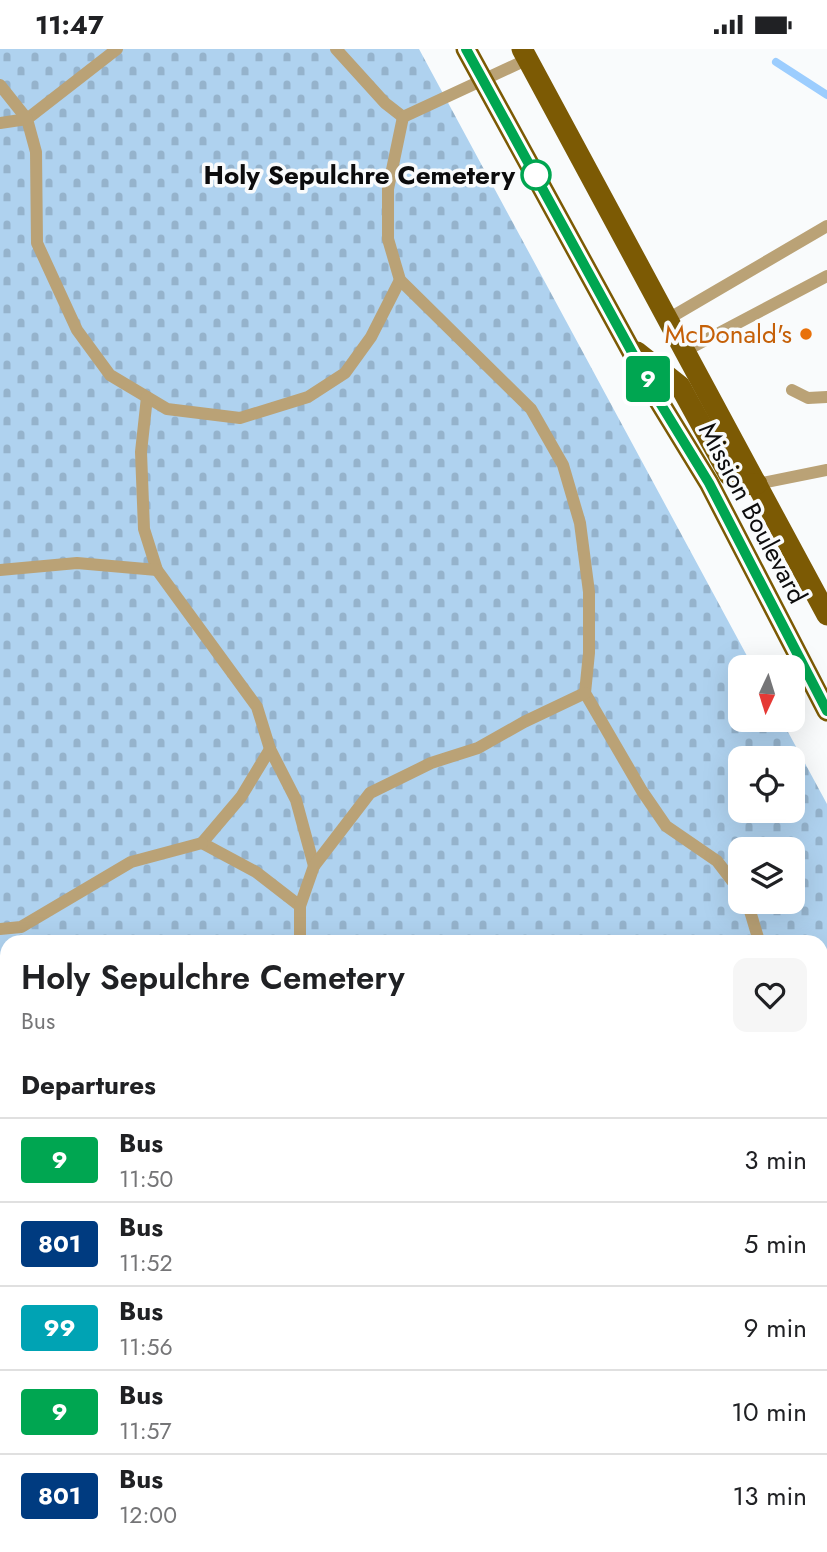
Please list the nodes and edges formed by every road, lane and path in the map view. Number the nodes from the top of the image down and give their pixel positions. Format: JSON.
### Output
{"nodes":[{"id":1,"x":117,"y":49,"type":"edge"},
{"id":2,"x":336,"y":49,"type":"edge"},
{"id":3,"x":466,"y":49,"type":"edge"},
{"id":4,"x":525,"y":54,"type":"edge"},
{"id":5,"x":482,"y":79,"type":"junction"},
{"id":6,"x":0,"y":85,"type":"edge"},
{"id":7,"x":403,"y":117,"type":"junction"},
{"id":8,"x":27,"y":119,"type":"junction"},
{"id":9,"x":0,"y":123,"type":"edge"},
{"id":10,"x":827,"y":226,"type":"edge"},
{"id":11,"x":827,"y":276,"type":"edge"},
{"id":12,"x":400,"y":280,"type":"junction"},
{"id":13,"x":668,"y":319,"type":"junction"},
{"id":14,"x":630,"y":347,"type":"junction"},
{"id":15,"x":683,"y":352,"type":"junction"},
{"id":16,"x":793,"y":390,"type":"dead end"},
{"id":17,"x":147,"y":397,"type":"junction"},
{"id":18,"x":827,"y":397,"type":"edge"},
{"id":19,"x":827,"y":470,"type":"edge"},
{"id":20,"x":757,"y":484,"type":"junction"},
{"id":21,"x":0,"y":570,"type":"edge"},
{"id":22,"x":158,"y":570,"type":"junction"},
{"id":23,"x":827,"y":615,"type":"edge"},
{"id":24,"x":585,"y":693,"type":"junction"},
{"id":25,"x":827,"y":711,"type":"edge"},
{"id":26,"x":270,"y":749,"type":"junction"},
{"id":27,"x":202,"y":843,"type":"junction"},
{"id":28,"x":314,"y":866,"type":"junction"},
{"id":29,"x":728,"y":875,"type":"edge"},
{"id":30,"x":300,"y":906,"type":"junction"},
{"id":31,"x":751,"y":914,"type":"edge"},
{"id":32,"x":0,"y":929,"type":"edge"},
{"id":33,"x":300,"y":935,"type":"edge"},
{"id":34,"x":757,"y":935,"type":"edge"}],
"edges":[{"from":1,"to":8,"type":"lane"},
{"from":2,"to":7,"type":"lane"},
{"from":3,"to":5,"type":"main road","name":"Mission Boulevard"},
{"from":4,"to":5,"type":"lane"},
{"from":4,"to":13,"type":"main road","name":"Mission Boulevard"},
{"from":5,"to":7,"type":"lane"},
{"from":5,"to":14,"type":"main road","name":"Mission Boulevard"},
{"from":6,"to":8,"type":"lane"},
{"from":7,"to":12,"type":"lane"},
{"from":8,"to":9,"type":"lane"},
{"from":8,"to":17,"type":"lane"},
{"from":10,"to":13,"type":"lane"},
{"from":11,"to":15,"type":"lane"},
{"from":12,"to":17,"type":"lane"},
{"from":12,"to":24,"type":"lane"},
{"from":13,"to":15,"type":"main road","name":"Mission Boulevard"},
{"from":14,"to":20,"type":"main road"},
{"from":14,"to":25,"type":"main road","name":"Mission Boulevard"},
{"from":15,"to":20,"type":"main road","name":"Mission Boulevard"},
{"from":16,"to":18,"type":"lane"},
{"from":17,"to":22,"type":"lane"},
{"from":19,"to":20,"type":"lane"},
{"from":20,"to":23,"type":"main road","name":"Mission Boulevard"},
{"from":21,"to":22,"type":"lane"},
{"from":22,"to":26,"type":"lane"},
{"from":24,"to":28,"type":"lane"},
{"from":24,"to":29,"type":"lane"},
{"from":26,"to":27,"type":"lane"},
{"from":26,"to":28,"type":"lane"},
{"from":27,"to":30,"type":"lane"},
{"from":27,"to":32,"type":"lane"},
{"from":28,"to":30,"type":"lane"},
{"from":30,"to":33,"type":"lane"},
{"from":31,"to":34,"type":"lane"}]}
